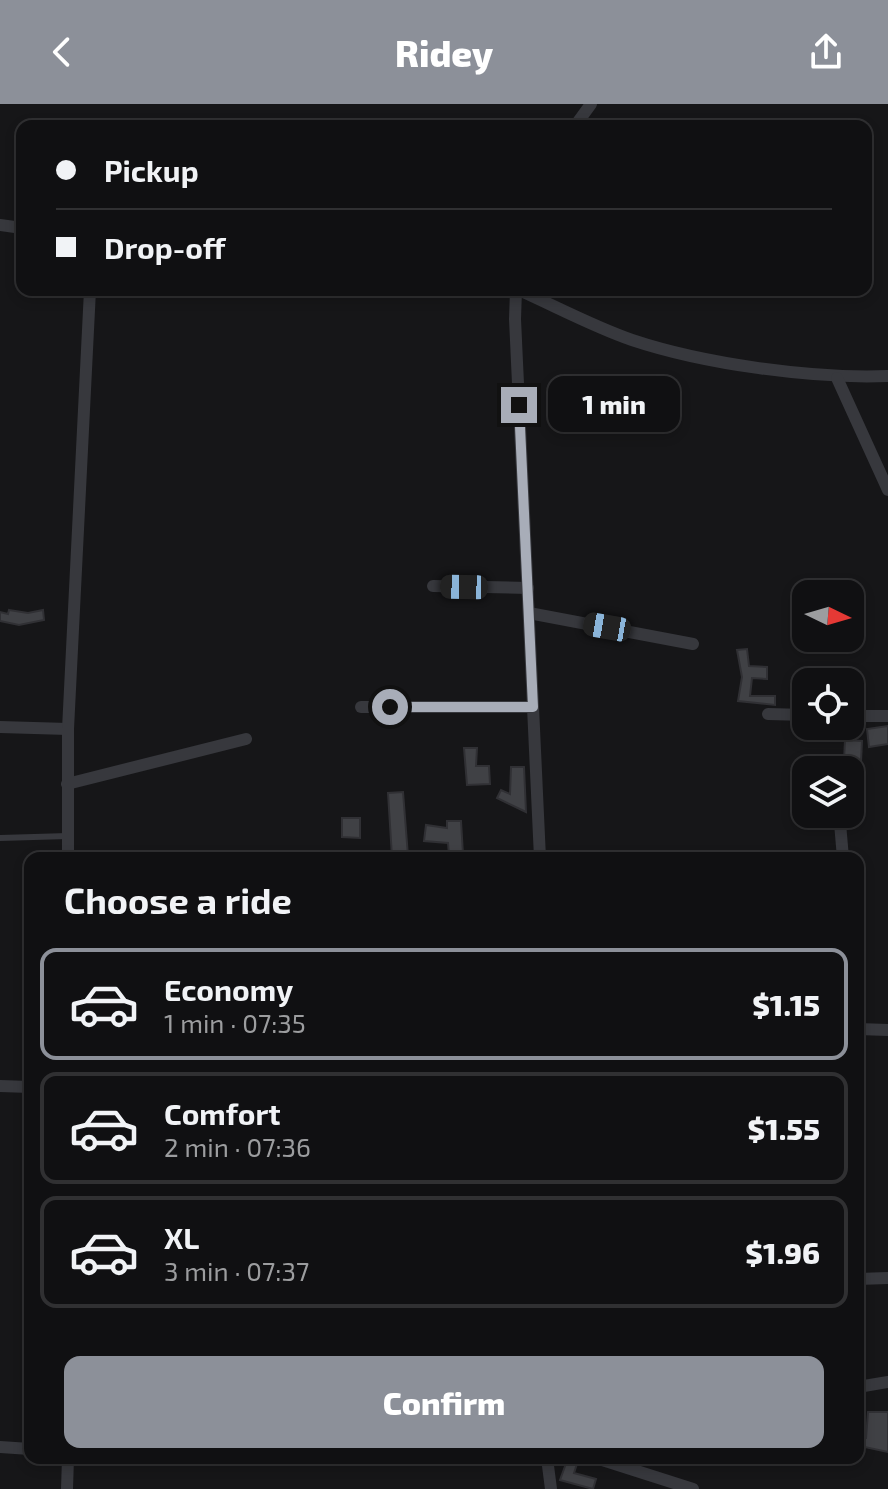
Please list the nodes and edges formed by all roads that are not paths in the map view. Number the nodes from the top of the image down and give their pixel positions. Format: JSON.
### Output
{"nodes":[{"id":1,"x":90,"y":296,"type":"edge"},
{"id":2,"x":517,"y":296,"type":"edge"},
{"id":3,"x":531,"y":296,"type":"edge"},
{"id":4,"x":888,"y":376,"type":"edge"},
{"id":5,"x":837,"y":378,"type":"junction"},
{"id":6,"x":888,"y":490,"type":"edge"},
{"id":7,"x":433,"y":586,"type":"dead end"},
{"id":8,"x":528,"y":588,"type":"junction"},
{"id":9,"x":529,"y":613,"type":"junction"},
{"id":10,"x":693,"y":644,"type":"dead end"},
{"id":11,"x":361,"y":707,"type":"dead end"},
{"id":12,"x":533,"y":707,"type":"junction"},
{"id":13,"x":768,"y":714,"type":"dead end"},
{"id":14,"x":792,"y":715,"type":"edge"},
{"id":15,"x":864,"y":716,"type":"edge"},
{"id":16,"x":888,"y":716,"type":"edge"},
{"id":17,"x":0,"y":727,"type":"edge"},
{"id":18,"x":68,"y":729,"type":"junction"},
{"id":19,"x":246,"y":739,"type":"dead end"},
{"id":20,"x":67,"y":784,"type":"junction"},
{"id":21,"x":840,"y":828,"type":"edge"},
{"id":22,"x":68,"y":836,"type":"junction"},
{"id":23,"x":0,"y":838,"type":"edge"},
{"id":24,"x":68,"y":852,"type":"edge"},
{"id":25,"x":540,"y":852,"type":"edge"},
{"id":26,"x":842,"y":852,"type":"edge"},
{"id":27,"x":864,"y":1029,"type":"edge"},
{"id":28,"x":888,"y":1030,"type":"edge"},
{"id":29,"x":0,"y":1086,"type":"edge"},
{"id":30,"x":24,"y":1087,"type":"edge"},
{"id":31,"x":888,"y":1278,"type":"edge"},
{"id":32,"x":864,"y":1279,"type":"edge"},
{"id":33,"x":888,"y":1382,"type":"edge"},
{"id":34,"x":864,"y":1386,"type":"edge"},
{"id":35,"x":0,"y":1447,"type":"edge"},
{"id":36,"x":24,"y":1449,"type":"edge"},
{"id":37,"x":68,"y":1464,"type":"edge"},
{"id":38,"x":548,"y":1464,"type":"edge"},
{"id":39,"x":615,"y":1464,"type":"edge"},
{"id":40,"x":67,"y":1489,"type":"edge"},
{"id":41,"x":551,"y":1489,"type":"edge"},
{"id":42,"x":693,"y":1489,"type":"edge"}],
"edges":[{"from":1,"to":18,"type":"street"},
{"from":2,"to":8,"type":"street"},
{"from":3,"to":5,"type":"street"},
{"from":4,"to":5,"type":"street"},
{"from":5,"to":6,"type":"street"},
{"from":7,"to":8,"type":"street"},
{"from":8,"to":9,"type":"street"},
{"from":9,"to":10,"type":"street"},
{"from":9,"to":12,"type":"street"},
{"from":11,"to":12,"type":"street"},
{"from":12,"to":25,"type":"street"},
{"from":13,"to":14,"type":"street"},
{"from":15,"to":16,"type":"street"},
{"from":17,"to":18,"type":"street"},
{"from":18,"to":20,"type":"street"},
{"from":19,"to":20,"type":"street"},
{"from":20,"to":22,"type":"street"},
{"from":21,"to":26,"type":"street"},
{"from":22,"to":23,"type":"lane"},
{"from":22,"to":24,"type":"street"},
{"from":27,"to":28,"type":"street"},
{"from":29,"to":30,"type":"street"},
{"from":31,"to":32,"type":"street"},
{"from":33,"to":34,"type":"street"},
{"from":35,"to":36,"type":"street"},
{"from":37,"to":40,"type":"street"},
{"from":38,"to":41,"type":"street"},
{"from":39,"to":42,"type":"street"}]}
